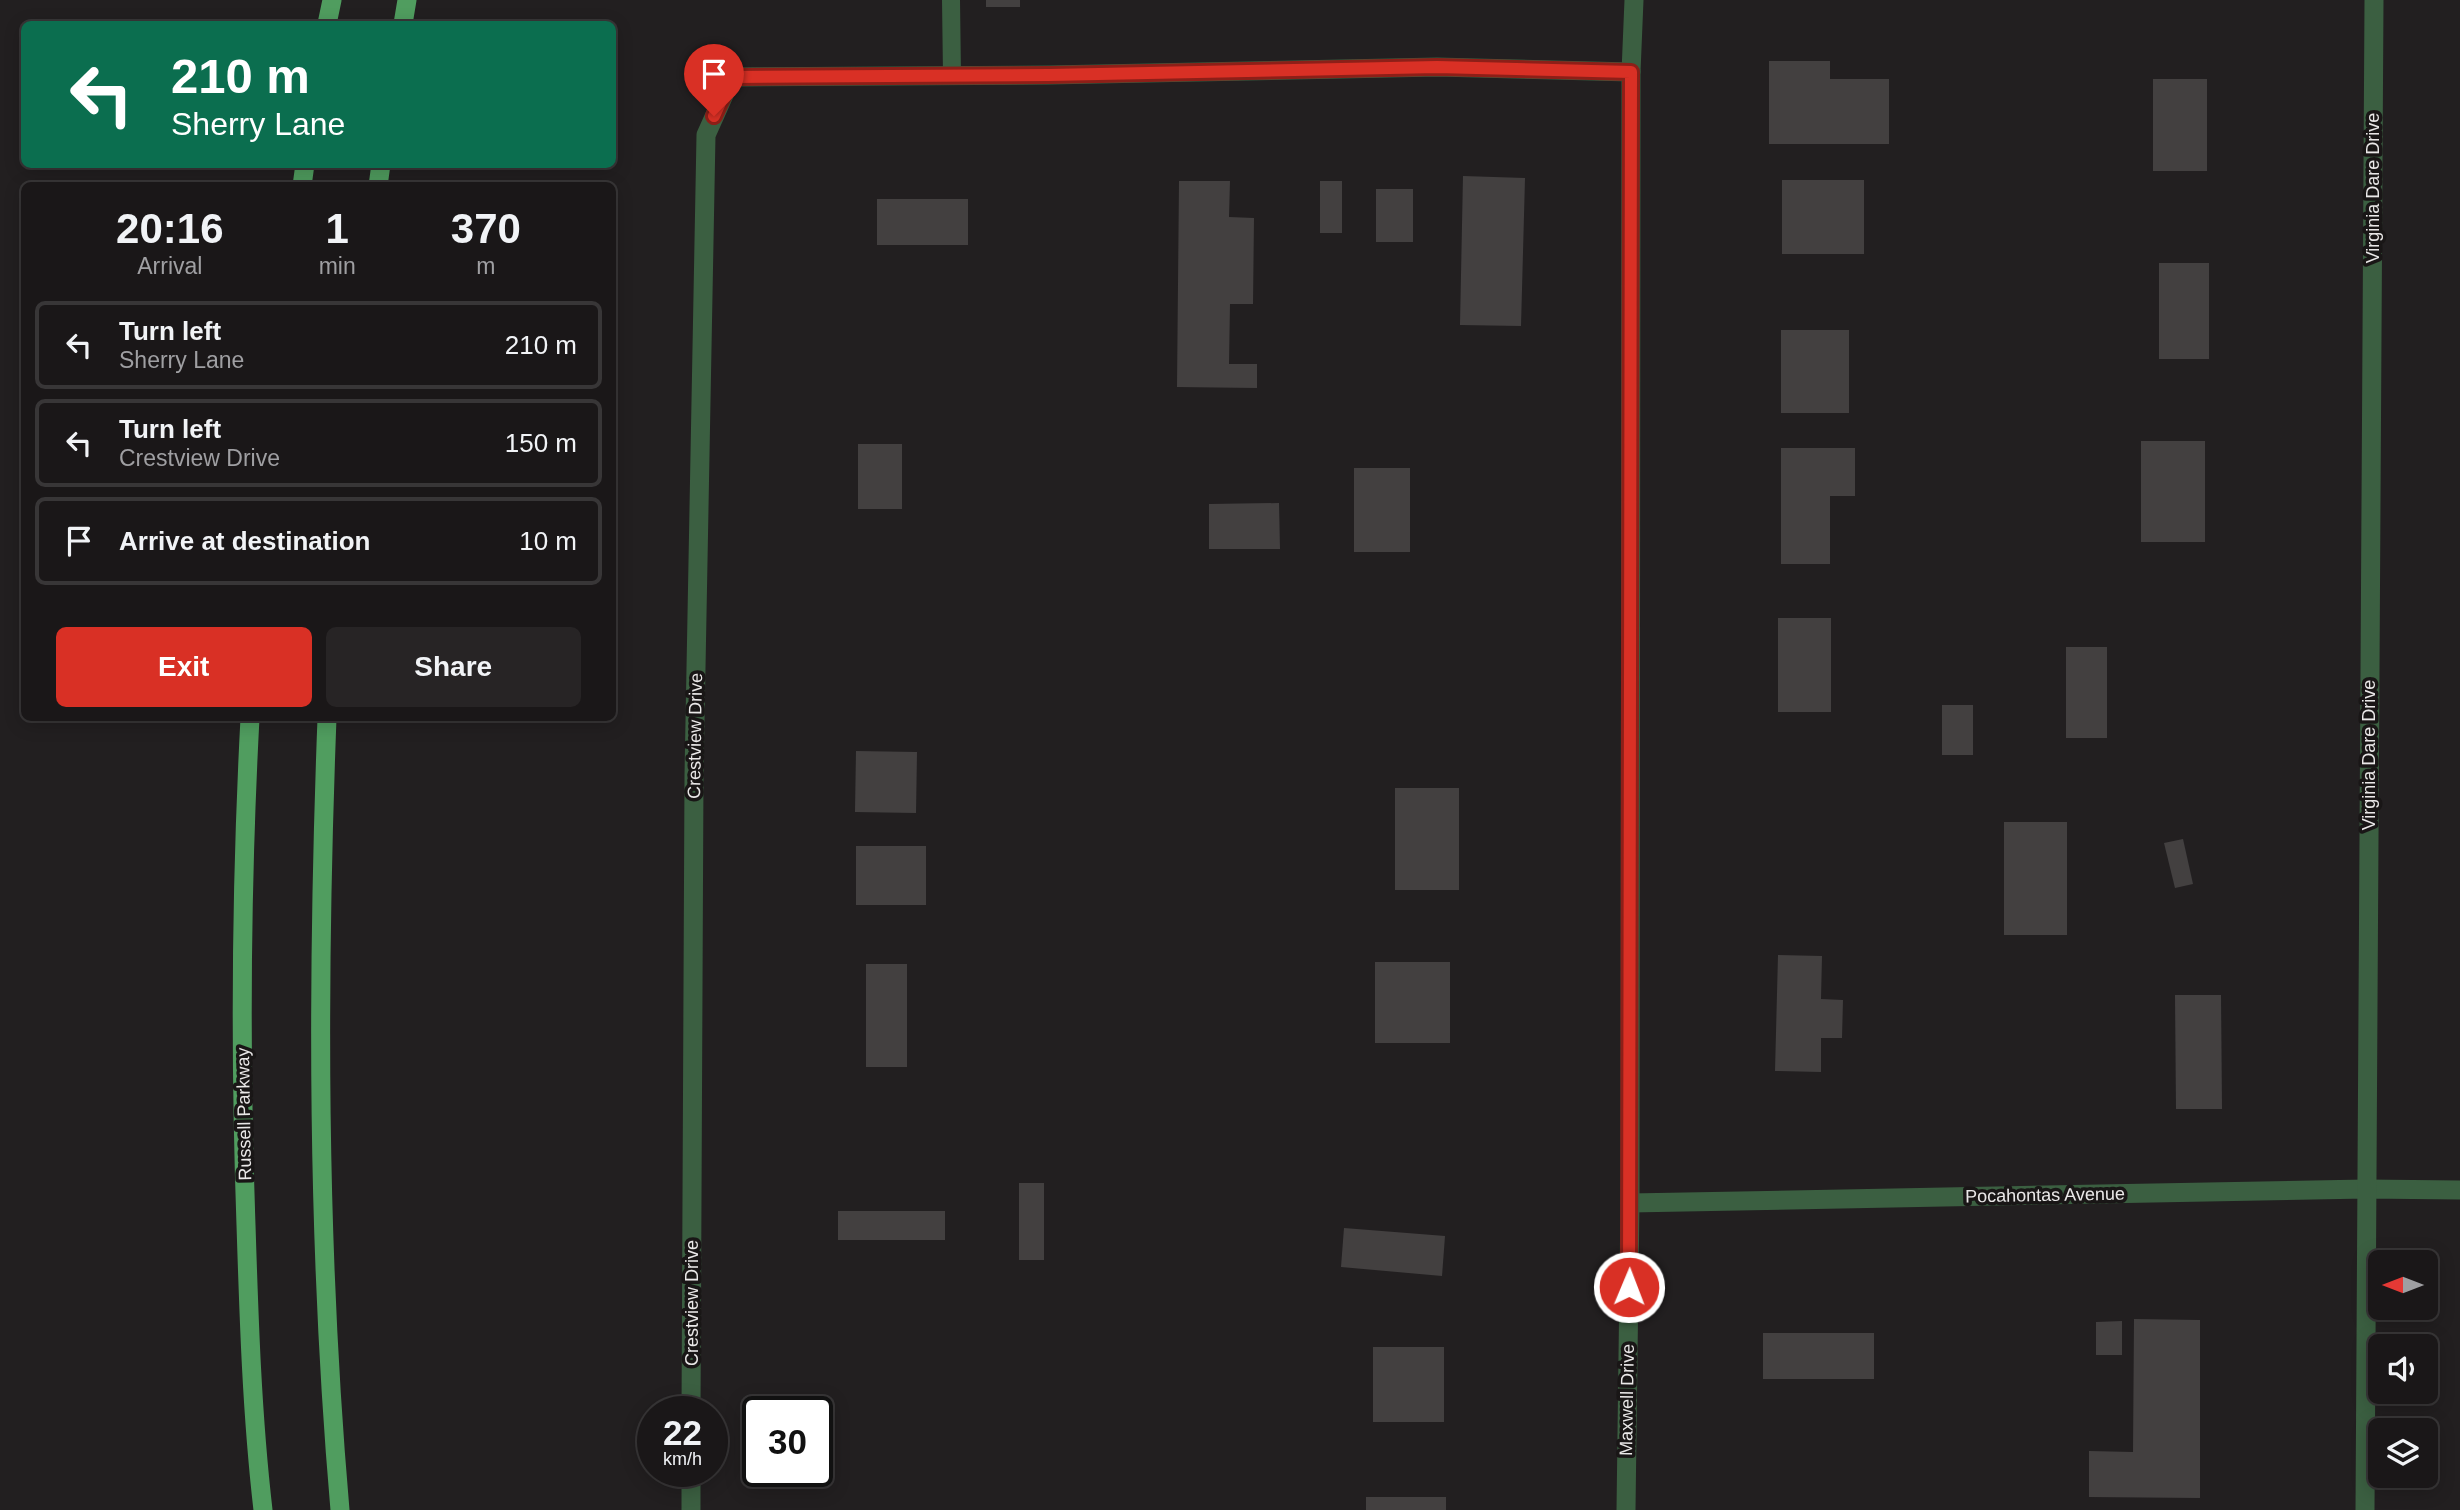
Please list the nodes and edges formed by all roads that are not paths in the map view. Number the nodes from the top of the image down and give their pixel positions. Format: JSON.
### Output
{"nodes":[{"id":1,"x":332,"y":0,"type":"edge"},
{"id":2,"x":407,"y":0,"type":"edge"},
{"id":3,"x":951,"y":0,"type":"edge"},
{"id":4,"x":1634,"y":0,"type":"edge"},
{"id":5,"x":2374,"y":0,"type":"edge"},
{"id":6,"x":328,"y":21,"type":"edge"},
{"id":7,"x":404,"y":21,"type":"edge"},
{"id":8,"x":1631,"y":72,"type":"junction"},
{"id":9,"x":952,"y":75,"type":"junction"},
{"id":10,"x":250,"y":721,"type":"edge"},
{"id":11,"x":327,"y":721,"type":"edge"},
{"id":12,"x":2366,"y":1189,"type":"junction"},
{"id":13,"x":2460,"y":1190,"type":"edge"},
{"id":14,"x":1630,"y":1203,"type":"junction"},
{"id":15,"x":691,"y":1396,"type":"edge"},
{"id":16,"x":691,"y":1487,"type":"edge"},
{"id":17,"x":263,"y":1510,"type":"edge"},
{"id":18,"x":340,"y":1510,"type":"edge"},
{"id":19,"x":691,"y":1510,"type":"edge"},
{"id":20,"x":1626,"y":1510,"type":"edge"},
{"id":21,"x":2365,"y":1510,"type":"edge"}],
"edges":[{"from":1,"to":6,"type":"main road"},
{"from":2,"to":7,"type":"main road"},
{"from":3,"to":9,"type":"lane"},
{"from":4,"to":8,"type":"street","name":"Maxwell Drive"},
{"from":5,"to":12,"type":"street","name":"Virginia Dare Drive"},
{"from":8,"to":9,"type":"street"},
{"from":8,"to":14,"type":"street","name":"Maxwell Drive"},
{"from":9,"to":15,"type":"street","name":"Crestview Drive"},
{"from":10,"to":17,"type":"main road","name":"Russell Parkway"},
{"from":11,"to":18,"type":"main road"},
{"from":12,"to":13,"type":"street","name":"Pocahontas Avenue"},
{"from":12,"to":14,"type":"street","name":"Pocahontas Avenue"},
{"from":12,"to":21,"type":"street","name":"Virginia Dare Drive"},
{"from":14,"to":20,"type":"street","name":"Maxwell Drive"},
{"from":16,"to":19,"type":"street"}]}
